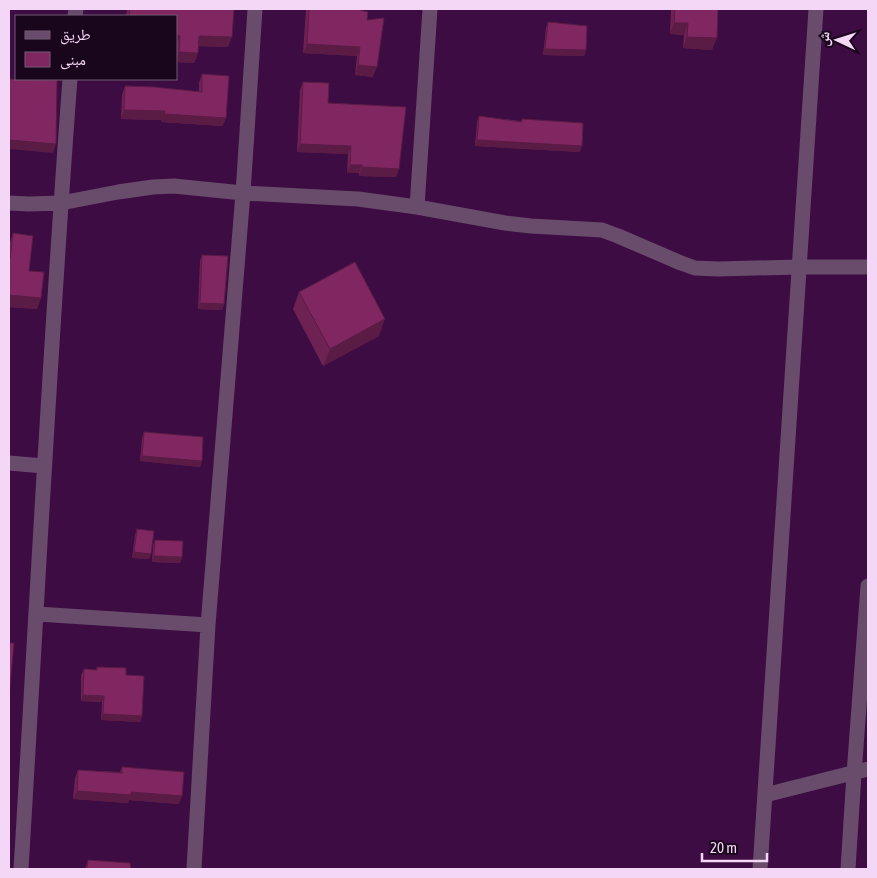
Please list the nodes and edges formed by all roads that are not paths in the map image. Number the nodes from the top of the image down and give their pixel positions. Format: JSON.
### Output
{"nodes":[{"id":1,"x":255,"y":9,"type":"edge"},
{"id":2,"x":430,"y":9,"type":"edge"},
{"id":3,"x":816,"y":9,"type":"edge"},
{"id":4,"x":70,"y":80,"type":"edge"},
{"id":5,"x":243,"y":193,"type":"junction"},
{"id":6,"x":9,"y":203,"type":"edge"},
{"id":7,"x":61,"y":203,"type":"junction"},
{"id":8,"x":417,"y":207,"type":"junction"},
{"id":9,"x":799,"y":267,"type":"junction"},
{"id":10,"x":868,"y":267,"type":"edge"},
{"id":11,"x":9,"y":463,"type":"edge"},
{"id":12,"x":44,"y":466,"type":"junction"},
{"id":13,"x":868,"y":586,"type":"edge"},
{"id":14,"x":37,"y":614,"type":"junction"},
{"id":15,"x":208,"y":625,"type":"junction"},
{"id":16,"x":861,"y":772,"type":"edge"},
{"id":17,"x":765,"y":795,"type":"junction"},
{"id":18,"x":21,"y":869,"type":"edge"},
{"id":19,"x":194,"y":869,"type":"edge"},
{"id":20,"x":760,"y":869,"type":"edge"},
{"id":21,"x":848,"y":869,"type":"edge"}],
"edges":[{"from":1,"to":5,"type":"street"},
{"from":2,"to":8,"type":"street"},
{"from":3,"to":9,"type":"street"},
{"from":4,"to":7,"type":"street"},
{"from":5,"to":7,"type":"street"},
{"from":5,"to":8,"type":"street"},
{"from":5,"to":15,"type":"street"},
{"from":6,"to":7,"type":"street"},
{"from":7,"to":12,"type":"street"},
{"from":8,"to":9,"type":"street"},
{"from":9,"to":10,"type":"street"},
{"from":9,"to":17,"type":"street"},
{"from":11,"to":12,"type":"street"},
{"from":12,"to":14,"type":"street"},
{"from":13,"to":16,"type":"street"},
{"from":14,"to":15,"type":"street"},
{"from":14,"to":18,"type":"street"},
{"from":15,"to":19,"type":"street"},
{"from":16,"to":17,"type":"street"},
{"from":16,"to":21,"type":"street"},
{"from":17,"to":20,"type":"street"}]}
